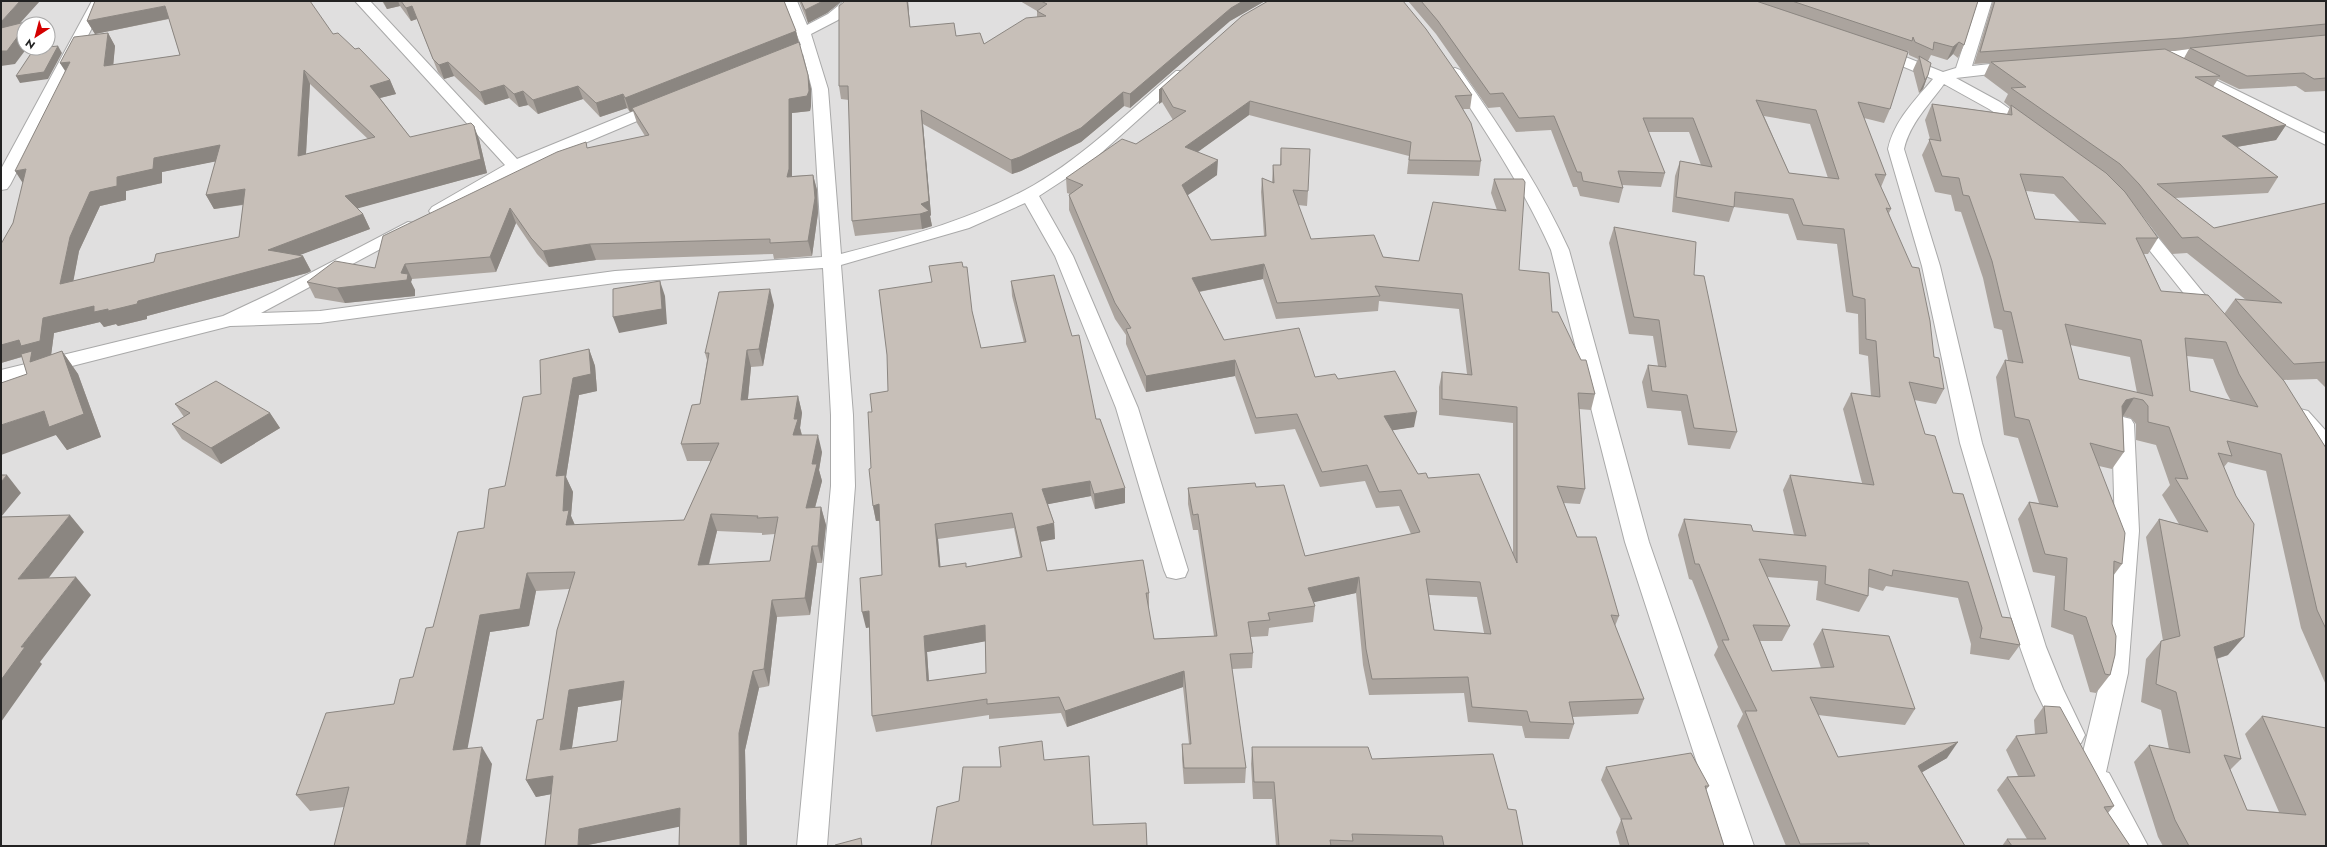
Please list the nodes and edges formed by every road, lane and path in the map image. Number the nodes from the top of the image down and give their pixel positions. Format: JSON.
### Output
{"nodes":[{"id":1,"x":99,"y":1,"type":"edge"},
{"id":2,"x":362,"y":1,"type":"edge"},
{"id":3,"x":790,"y":1,"type":"edge"},
{"id":4,"x":852,"y":1,"type":"edge"},
{"id":5,"x":1985,"y":1,"type":"edge"},
{"id":6,"x":806,"y":40,"type":"junction"},
{"id":7,"x":1865,"y":46,"type":"edge"},
{"id":8,"x":2232,"y":50,"type":"edge"},
{"id":9,"x":2157,"y":56,"type":"junction"},
{"id":10,"x":1443,"y":58,"type":"edge"},
{"id":11,"x":2134,"y":58,"type":"edge"},
{"id":12,"x":2033,"y":65,"type":"edge"},
{"id":13,"x":1190,"y":66,"type":"edge"},
{"id":14,"x":758,"y":67,"type":"edge"},
{"id":15,"x":1952,"y":74,"type":"junction"},
{"id":16,"x":678,"y":99,"type":"edge"},
{"id":17,"x":2326,"y":140,"type":"edge"},
{"id":18,"x":2046,"y":141,"type":"edge"},
{"id":19,"x":515,"y":166,"type":"junction"},
{"id":20,"x":1,"y":185,"type":"edge"},
{"id":21,"x":1029,"y":194,"type":"junction"},
{"id":22,"x":2127,"y":209,"type":"edge"},
{"id":23,"x":832,"y":262,"type":"junction"},
{"id":24,"x":230,"y":320,"type":"junction"},
{"id":25,"x":2224,"y":330,"type":"edge"},
{"id":26,"x":1,"y":377,"type":"edge"},
{"id":27,"x":2290,"y":405,"type":"edge"},
{"id":28,"x":2123,"y":424,"type":"edge"},
{"id":29,"x":2326,"y":445,"type":"edge"},
{"id":30,"x":1176,"y":570,"type":"dead end"},
{"id":31,"x":2093,"y":769,"type":"junction"},
{"id":32,"x":812,"y":846,"type":"edge"},
{"id":33,"x":1739,"y":846,"type":"edge"},
{"id":34,"x":2133,"y":846,"type":"edge"}],
"edges":[{"from":1,"to":20,"type":"street"},
{"from":2,"to":19,"type":"street"},
{"from":3,"to":6,"type":"street"},
{"from":4,"to":6,"type":"street"},
{"from":5,"to":15,"type":"street"},
{"from":6,"to":14,"type":"street"},
{"from":6,"to":23,"type":"street"},
{"from":7,"to":15,"type":"street"},
{"from":8,"to":9,"type":"street"},
{"from":9,"to":11,"type":"street"},
{"from":9,"to":17,"type":"street"},
{"from":10,"to":33,"type":"street"},
{"from":12,"to":15,"type":"street"},
{"from":13,"to":21,"type":"street"},
{"from":15,"to":18,"type":"street"},
{"from":15,"to":31,"type":"street"},
{"from":16,"to":19,"type":"street"},
{"from":19,"to":24,"type":"street"},
{"from":21,"to":23,"type":"street"},
{"from":21,"to":30,"type":"street"},
{"from":22,"to":25,"type":"street"},
{"from":23,"to":24,"type":"street"},
{"from":23,"to":32,"type":"street"},
{"from":24,"to":26,"type":"street"},
{"from":27,"to":29,"type":"street"},
{"from":28,"to":31,"type":"street"},
{"from":31,"to":34,"type":"street"}]}
